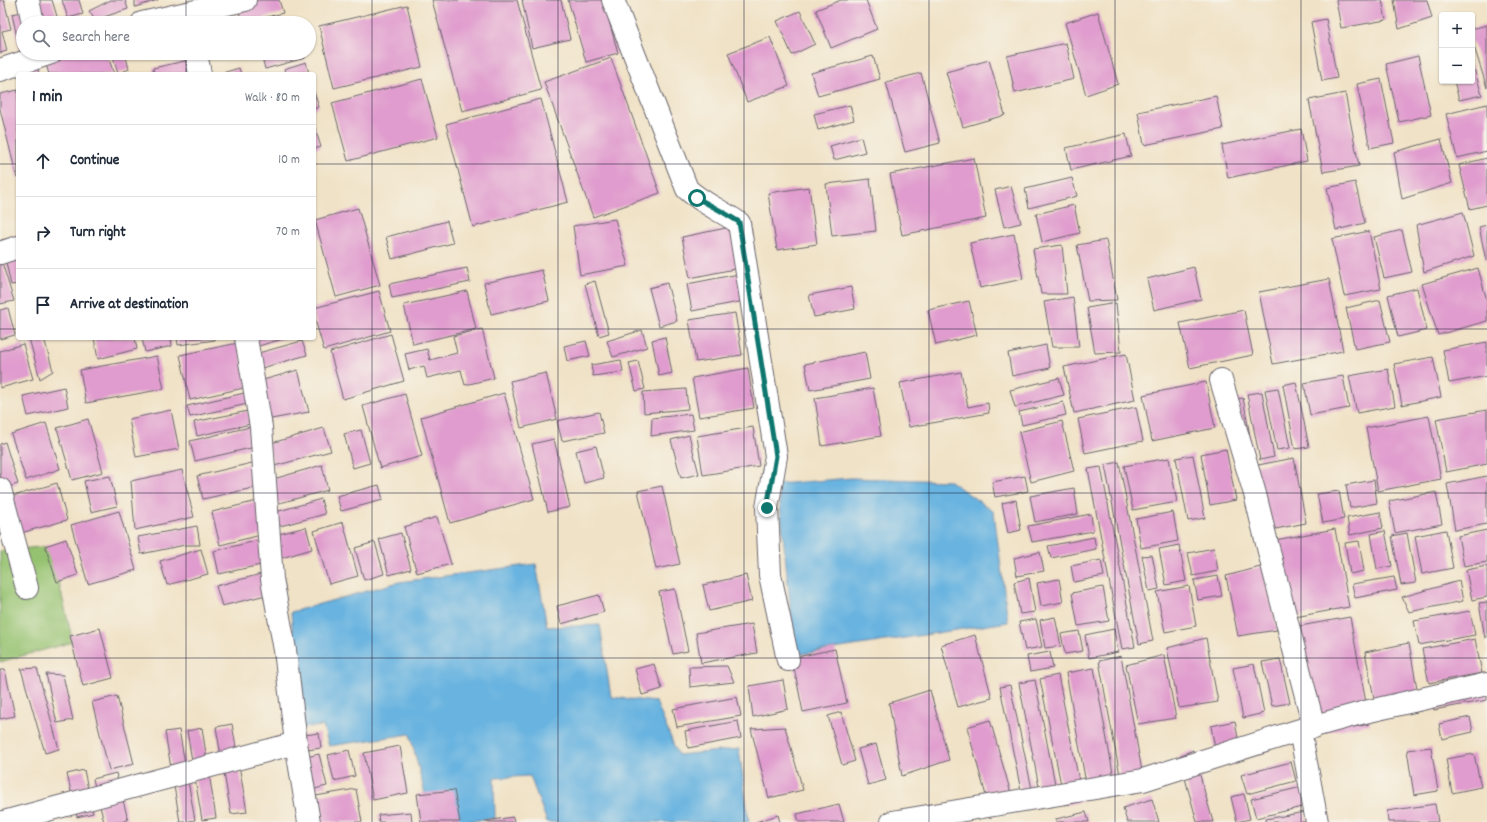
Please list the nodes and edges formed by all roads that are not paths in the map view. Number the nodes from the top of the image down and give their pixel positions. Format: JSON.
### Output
{"nodes":[{"id":1,"x":28,"y":0,"type":"edge"},
{"id":2,"x":245,"y":0,"type":"edge"},
{"id":3,"x":613,"y":0,"type":"edge"},
{"id":4,"x":189,"y":12,"type":"edge"},
{"id":5,"x":31,"y":16,"type":"edge"},
{"id":6,"x":172,"y":16,"type":"edge"},
{"id":7,"x":28,"y":60,"type":"edge"},
{"id":8,"x":197,"y":60,"type":"edge"},
{"id":9,"x":0,"y":70,"type":"edge"},
{"id":10,"x":200,"y":72,"type":"edge"},
{"id":11,"x":16,"y":248,"type":"edge"},
{"id":12,"x":0,"y":253,"type":"edge"},
{"id":13,"x":246,"y":340,"type":"edge"},
{"id":14,"x":1221,"y":380,"type":"dead end"},
{"id":15,"x":0,"y":489,"type":"edge"},
{"id":16,"x":27,"y":588,"type":"dead end"},
{"id":17,"x":788,"y":660,"type":"dead end"},
{"id":18,"x":1487,"y":684,"type":"edge"},
{"id":19,"x":1307,"y":729,"type":"junction"},
{"id":20,"x":296,"y":743,"type":"junction"},
{"id":21,"x":972,"y":816,"type":"edge"},
{"id":22,"x":3,"y":822,"type":"edge"},
{"id":23,"x":309,"y":822,"type":"edge"},
{"id":24,"x":892,"y":822,"type":"edge"},
{"id":25,"x":1317,"y":822,"type":"edge"}],
"edges":[{"from":1,"to":5,"type":"street"},
{"from":2,"to":4,"type":"street"},
{"from":3,"to":17,"type":"street"},
{"from":4,"to":6,"type":"street"},
{"from":7,"to":9,"type":"street"},
{"from":8,"to":10,"type":"street"},
{"from":11,"to":12,"type":"street"},
{"from":13,"to":20,"type":"street"},
{"from":14,"to":19,"type":"street"},
{"from":15,"to":16,"type":"street"},
{"from":18,"to":19,"type":"street"},
{"from":19,"to":21,"type":"street"},
{"from":19,"to":25,"type":"street"},
{"from":20,"to":22,"type":"street"},
{"from":20,"to":23,"type":"street"},
{"from":21,"to":24,"type":"street"}]}
